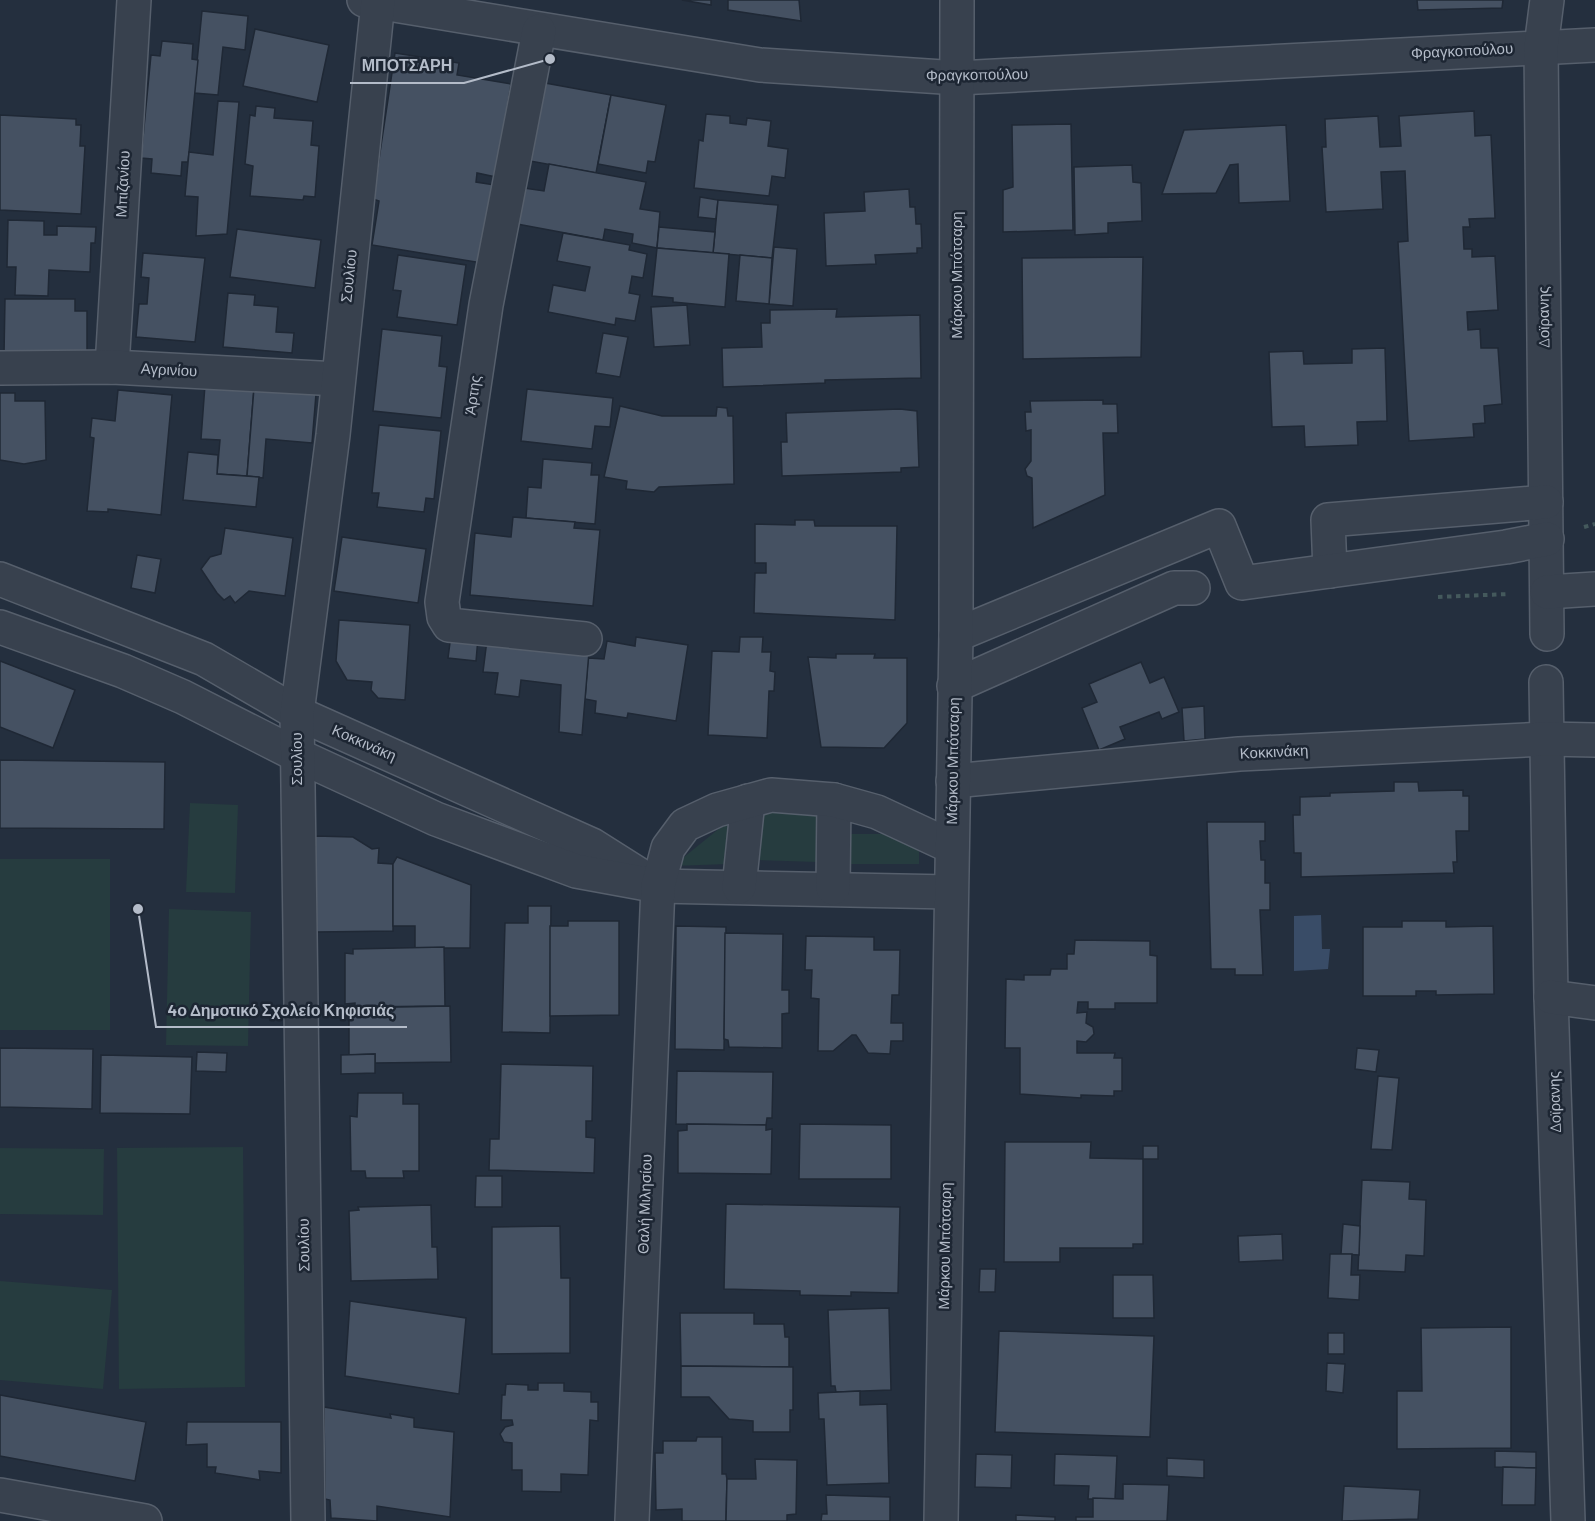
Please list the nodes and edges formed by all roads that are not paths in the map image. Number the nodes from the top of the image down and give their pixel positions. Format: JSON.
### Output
{"nodes":[{"id":1,"x":135,"y":0,"type":"edge"},
{"id":2,"x":957,"y":0,"type":"edge"},
{"id":3,"x":1546,"y":0,"type":"edge"},
{"id":4,"x":371,"y":1,"type":"edge"},
{"id":5,"x":539,"y":31,"type":"junction"},
{"id":6,"x":1595,"y":45,"type":"edge"},
{"id":7,"x":1541,"y":47,"type":"junction"},
{"id":8,"x":958,"y":78,"type":"junction"},
{"id":9,"x":112,"y":367,"type":"junction"},
{"id":10,"x":0,"y":369,"type":"edge"},
{"id":11,"x":338,"y":378,"type":"junction"},
{"id":12,"x":1546,"y":502,"type":"junction"},
{"id":13,"x":1547,"y":539,"type":"junction"},
{"id":14,"x":1330,"y":571,"type":"junction"},
{"id":15,"x":0,"y":579,"type":"edge"},
{"id":16,"x":1193,"y":588,"type":"dead end"},
{"id":17,"x":1595,"y":588,"type":"edge"},
{"id":18,"x":1547,"y":592,"type":"junction"},
{"id":19,"x":0,"y":627,"type":"edge"},
{"id":20,"x":1547,"y":634,"type":"dead end"},
{"id":21,"x":956,"y":635,"type":"junction"},
{"id":22,"x":585,"y":639,"type":"dead end"},
{"id":23,"x":1546,"y":682,"type":"dead end"},
{"id":24,"x":954,"y":686,"type":"junction"},
{"id":25,"x":297,"y":713,"type":"junction"},
{"id":26,"x":1546,"y":739,"type":"junction"},
{"id":27,"x":1595,"y":740,"type":"edge"},
{"id":28,"x":297,"y":756,"type":"junction"},
{"id":29,"x":953,"y":782,"type":"junction"},
{"id":30,"x":834,"y":800,"type":"junction"},
{"id":31,"x":748,"y":801,"type":"junction"},
{"id":32,"x":952,"y":847,"type":"junction"},
{"id":33,"x":658,"y":886,"type":"junction"},
{"id":34,"x":739,"y":887,"type":"junction"},
{"id":35,"x":833,"y":888,"type":"junction"},
{"id":36,"x":950,"y":892,"type":"junction"},
{"id":37,"x":1551,"y":997,"type":"junction"},
{"id":38,"x":1595,"y":1003,"type":"edge"},
{"id":39,"x":0,"y":1495,"type":"edge"},
{"id":40,"x":145,"y":1521,"type":"edge"},
{"id":41,"x":308,"y":1521,"type":"edge"},
{"id":42,"x":632,"y":1521,"type":"edge"},
{"id":43,"x":942,"y":1521,"type":"edge"},
{"id":44,"x":1568,"y":1521,"type":"edge"}],
"edges":[{"from":1,"to":9,"type":"street","name":"Μπιζανίου"},
{"from":2,"to":8,"type":"street","name":"Μάρκου Μπότσαρη"},
{"from":3,"to":7,"type":"street","name":"Δοϊρανης"},
{"from":4,"to":5,"type":"street","name":"Φραγκοπούλου"},
{"from":4,"to":11,"type":"street","name":"Σουλίου"},
{"from":5,"to":8,"type":"street","name":"Φραγκοπούλου"},
{"from":5,"to":22,"type":"street","name":"Άρτης"},
{"from":6,"to":7,"type":"street","name":"Φραγκοπούλου"},
{"from":7,"to":8,"type":"street","name":"Φραγκοπούλου"},
{"from":7,"to":12,"type":"street","name":"Δοϊρανης"},
{"from":8,"to":21,"type":"street","name":"Μάρκου Μπότσαρη"},
{"from":9,"to":10,"type":"street","name":"Αγρινίου"},
{"from":9,"to":11,"type":"street","name":"Αγρινίου"},
{"from":11,"to":25,"type":"street","name":"Σουλίου"},
{"from":12,"to":13,"type":"street","name":"Δοϊρανης"},
{"from":12,"to":14,"type":"street"},
{"from":13,"to":14,"type":"street"},
{"from":13,"to":18,"type":"street","name":"Δοϊρανης"},
{"from":14,"to":21,"type":"street"},
{"from":15,"to":25,"type":"street","name":"Κοκκινάκη"},
{"from":16,"to":24,"type":"street"},
{"from":17,"to":18,"type":"street"},
{"from":18,"to":20,"type":"street","name":"Δοϊρανης"},
{"from":19,"to":28,"type":"street"},
{"from":21,"to":24,"type":"street","name":"Μάρκου Μπότσαρη"},
{"from":23,"to":26,"type":"street","name":"Δοϊρανης"},
{"from":24,"to":29,"type":"street","name":"Μάρκου Μπότσαρη"},
{"from":25,"to":28,"type":"street","name":"Σουλίου"},
{"from":25,"to":33,"type":"street","name":"Κοκκινάκη"},
{"from":26,"to":27,"type":"street","name":"Κοκκινάκη"},
{"from":26,"to":29,"type":"street","name":"Κοκκινάκη"},
{"from":26,"to":37,"type":"street","name":"Δοϊρανης"},
{"from":28,"to":33,"type":"street"},
{"from":28,"to":41,"type":"street","name":"Σουλίου"},
{"from":29,"to":32,"type":"street","name":"Μάρκου Μπότσαρη"},
{"from":30,"to":31,"type":"street","name":"Θαλή Μιλησίου"},
{"from":30,"to":32,"type":"street","name":"Θαλή Μιλησίου"},
{"from":30,"to":35,"type":"street"},
{"from":31,"to":33,"type":"street","name":"Θαλή Μιλησίου"},
{"from":31,"to":34,"type":"street"},
{"from":32,"to":36,"type":"street","name":"Μάρκου Μπότσαρη"},
{"from":33,"to":34,"type":"street"},
{"from":33,"to":42,"type":"street","name":"Θαλή Μιλησίου"},
{"from":34,"to":35,"type":"street"},
{"from":35,"to":36,"type":"street"},
{"from":36,"to":43,"type":"street","name":"Μάρκου Μπότσαρη"},
{"from":37,"to":38,"type":"street"},
{"from":37,"to":44,"type":"street","name":"Δοϊρανης"},
{"from":39,"to":40,"type":"street"}]}
